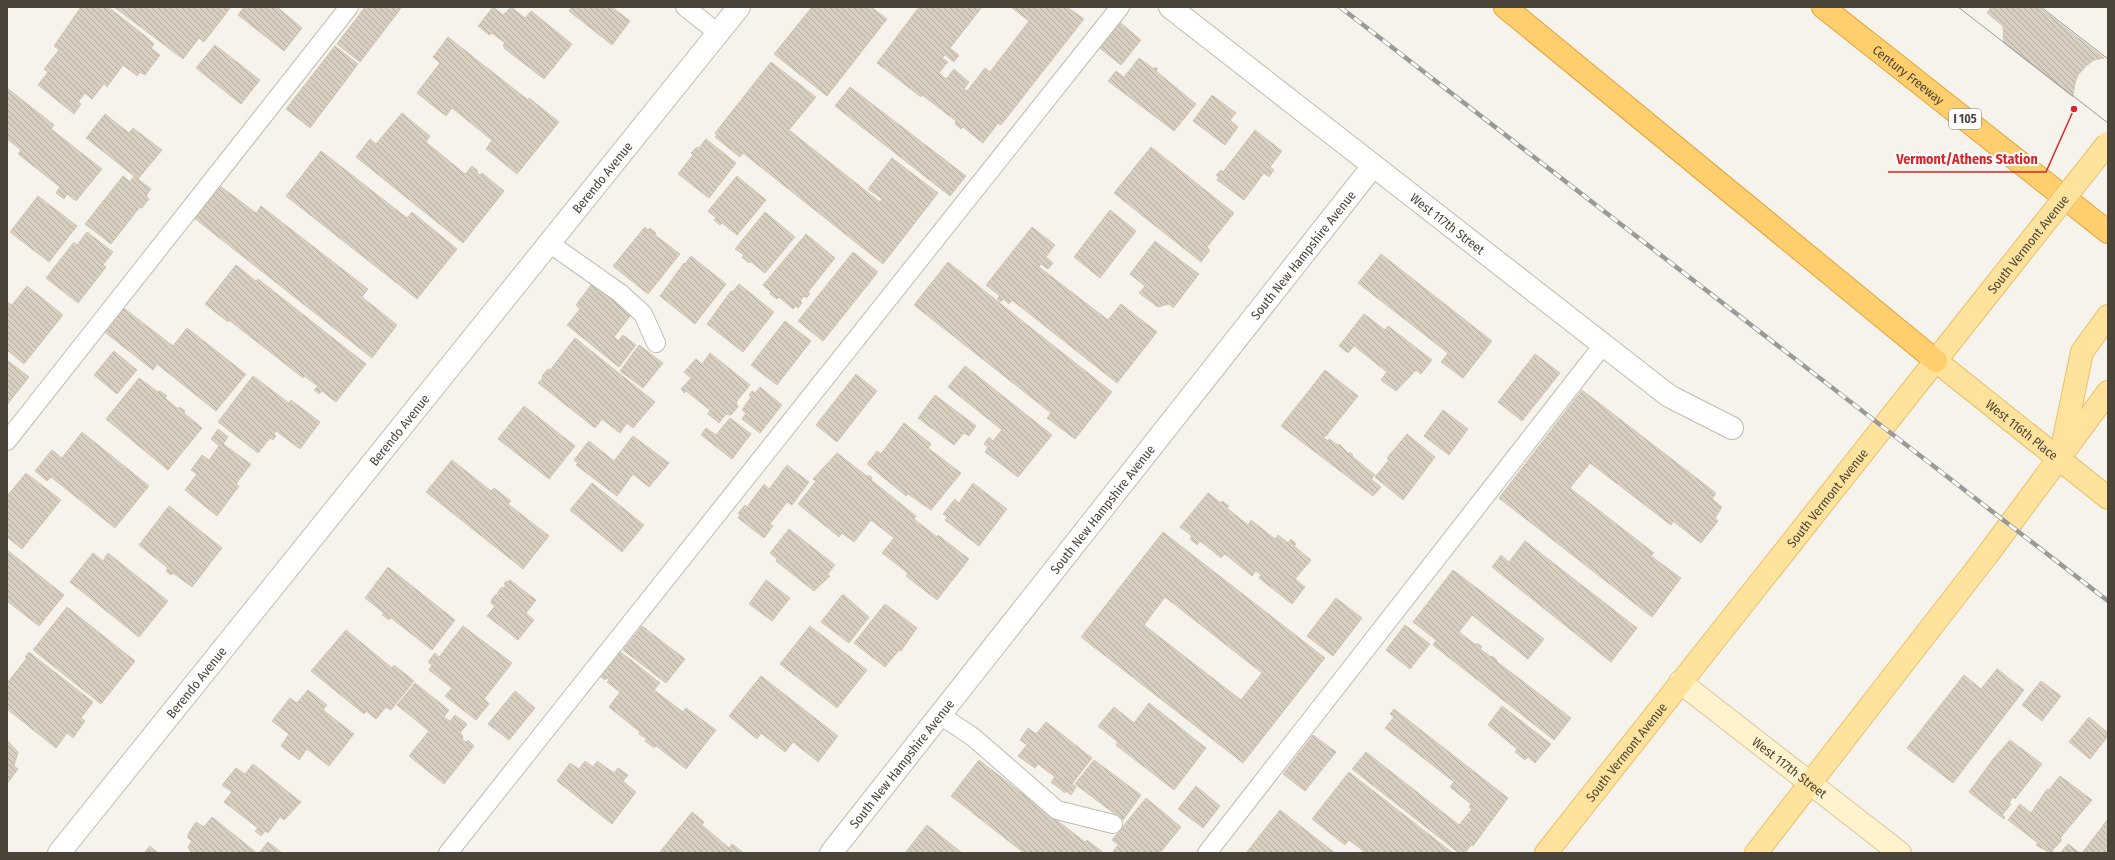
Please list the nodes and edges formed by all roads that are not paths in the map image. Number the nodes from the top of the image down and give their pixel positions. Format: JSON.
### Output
{"nodes":[{"id":1,"x":349,"y":7,"type":"edge"},
{"id":2,"x":685,"y":7,"type":"edge"},
{"id":3,"x":739,"y":7,"type":"edge"},
{"id":4,"x":1120,"y":7,"type":"edge"},
{"id":5,"x":1170,"y":7,"type":"edge"},
{"id":6,"x":1505,"y":7,"type":"edge"},
{"id":7,"x":1823,"y":7,"type":"edge"},
{"id":8,"x":718,"y":33,"type":"junction"},
{"id":9,"x":2108,"y":143,"type":"edge"},
{"id":10,"x":1373,"y":166,"type":"junction"},
{"id":11,"x":2108,"y":232,"type":"edge"},
{"id":12,"x":549,"y":243,"type":"junction"},
{"id":13,"x":2108,"y":316,"type":"edge"},
{"id":14,"x":656,"y":344,"type":"dead end"},
{"id":15,"x":1603,"y":344,"type":"junction"},
{"id":16,"x":1936,"y":361,"type":"junction"},
{"id":17,"x":2107,"y":393,"type":"edge"},
{"id":18,"x":1732,"y":428,"type":"dead end"},
{"id":19,"x":7,"y":441,"type":"edge"},
{"id":20,"x":2059,"y":460,"type":"junction"},
{"id":21,"x":2108,"y":498,"type":"edge"},
{"id":22,"x":1680,"y":682,"type":"junction"},
{"id":23,"x":940,"y":715,"type":"junction"},
{"id":24,"x":1811,"y":784,"type":"junction"},
{"id":25,"x":1113,"y":824,"type":"dead end"},
{"id":26,"x":59,"y":853,"type":"edge"},
{"id":27,"x":448,"y":853,"type":"edge"},
{"id":28,"x":831,"y":853,"type":"edge"},
{"id":29,"x":1207,"y":853,"type":"edge"},
{"id":30,"x":1546,"y":853,"type":"edge"},
{"id":31,"x":1756,"y":853,"type":"edge"},
{"id":32,"x":1900,"y":853,"type":"edge"}],
"edges":[{"from":1,"to":19,"type":"lane"},
{"from":2,"to":8,"type":"lane"},
{"from":3,"to":8,"type":"street","name":"Berendo Avenue"},
{"from":4,"to":27,"type":"lane"},
{"from":5,"to":10,"type":"street","name":"West 117th Street"},
{"from":6,"to":16,"type":"highway"},
{"from":7,"to":11,"type":"highway","name":"Century Freeway","number":"I 105"},
{"from":8,"to":12,"type":"street","name":"Berendo Avenue"},
{"from":9,"to":16,"type":"main road","name":"South Vermont Avenue","bridge":true},
{"from":10,"to":15,"type":"street","name":"West 117th Street"},
{"from":10,"to":23,"type":"street","name":"South New Hampshire Avenue"},
{"from":12,"to":14,"type":"lane"},
{"from":12,"to":26,"type":"street","name":"Berendo Avenue"},
{"from":13,"to":20,"type":"main road"},
{"from":15,"to":18,"type":"street","name":"West 117th Street"},
{"from":15,"to":29,"type":"lane"},
{"from":16,"to":20,"type":"main road","name":"West 116th Place"},
{"from":16,"to":22,"type":"main road","name":"South Vermont Avenue"},
{"from":17,"to":20,"type":"main road"},
{"from":20,"to":21,"type":"main road","name":"West 116th Place"},
{"from":20,"to":24,"type":"main road"},
{"from":22,"to":24,"type":"street","name":"West 117th Street"},
{"from":22,"to":30,"type":"main road","name":"South Vermont Avenue"},
{"from":23,"to":25,"type":"lane"},
{"from":23,"to":28,"type":"street","name":"South New Hampshire Avenue"},
{"from":24,"to":31,"type":"main road"},
{"from":24,"to":32,"type":"street","name":"West 117th Street"}]}
